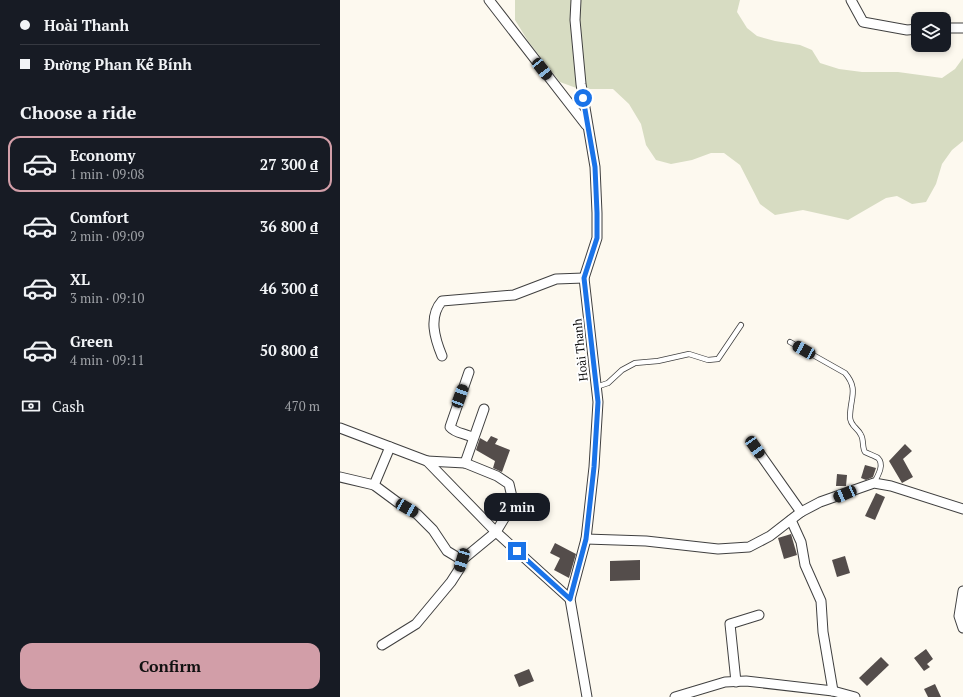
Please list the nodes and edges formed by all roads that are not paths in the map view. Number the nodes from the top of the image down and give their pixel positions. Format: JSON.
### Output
{"nodes":[{"id":1,"x":489,"y":0,"type":"edge"},
{"id":2,"x":576,"y":0,"type":"edge"},
{"id":3,"x":851,"y":0,"type":"edge"},
{"id":4,"x":951,"y":28,"type":"edge"},
{"id":5,"x":963,"y":28,"type":"edge"},
{"id":6,"x":911,"y":30,"type":"edge"},
{"id":7,"x":587,"y":127,"type":"junction"},
{"id":8,"x":584,"y":278,"type":"junction"},
{"id":9,"x":741,"y":325,"type":"dead end"},
{"id":10,"x":790,"y":342,"type":"dead end"},
{"id":11,"x":442,"y":356,"type":"dead end"},
{"id":12,"x":469,"y":372,"type":"dead end"},
{"id":13,"x":596,"y":387,"type":"junction"},
{"id":14,"x":484,"y":409,"type":"dead end"},
{"id":15,"x":340,"y":428,"type":"edge"},
{"id":16,"x":472,"y":438,"type":"junction"},
{"id":17,"x":390,"y":447,"type":"junction"},
{"id":18,"x":755,"y":447,"type":"dead end"},
{"id":19,"x":427,"y":460,"type":"junction"},
{"id":20,"x":465,"y":463,"type":"junction"},
{"id":21,"x":340,"y":477,"type":"edge"},
{"id":22,"x":874,"y":483,"type":"junction"},
{"id":23,"x":374,"y":485,"type":"junction"},
{"id":24,"x":963,"y":509,"type":"edge"},
{"id":25,"x":801,"y":512,"type":"junction"},
{"id":26,"x":791,"y":520,"type":"junction"},
{"id":27,"x":496,"y":532,"type":"junction"},
{"id":28,"x":586,"y":539,"type":"junction"},
{"id":29,"x":462,"y":560,"type":"junction"},
{"id":30,"x":963,"y":591,"type":"edge"},
{"id":31,"x":570,"y":599,"type":"junction"},
{"id":32,"x":759,"y":615,"type":"dead end"},
{"id":33,"x":963,"y":628,"type":"edge"},
{"id":34,"x":382,"y":645,"type":"dead end"},
{"id":35,"x":736,"y":682,"type":"junction"},
{"id":36,"x":833,"y":690,"type":"junction"},
{"id":37,"x":587,"y":697,"type":"edge"},
{"id":38,"x":675,"y":697,"type":"edge"},
{"id":39,"x":855,"y":697,"type":"edge"}],
"edges":[{"from":1,"to":7,"type":"street"},
{"from":2,"to":7,"type":"street","name":"Hoài Thanh"},
{"from":3,"to":6,"type":"street"},
{"from":4,"to":5,"type":"street"},
{"from":7,"to":8,"type":"street","name":"Hoài Thanh"},
{"from":8,"to":11,"type":"street"},
{"from":8,"to":13,"type":"street","name":"Hoài Thanh"},
{"from":9,"to":13,"type":"lane"},
{"from":10,"to":22,"type":"lane"},
{"from":12,"to":16,"type":"street"},
{"from":13,"to":28,"type":"street","name":"Hoài Thanh"},
{"from":14,"to":16,"type":"street"},
{"from":15,"to":17,"type":"street"},
{"from":16,"to":20,"type":"street"},
{"from":17,"to":19,"type":"street"},
{"from":17,"to":23,"type":"street"},
{"from":18,"to":25,"type":"street"},
{"from":19,"to":20,"type":"street"},
{"from":19,"to":27,"type":"street"},
{"from":20,"to":27,"type":"street"},
{"from":21,"to":23,"type":"street"},
{"from":22,"to":24,"type":"street"},
{"from":22,"to":25,"type":"street"},
{"from":23,"to":29,"type":"street"},
{"from":25,"to":26,"type":"street"},
{"from":26,"to":28,"type":"street"},
{"from":26,"to":36,"type":"street"},
{"from":27,"to":29,"type":"street"},
{"from":27,"to":31,"type":"street"},
{"from":28,"to":31,"type":"street","name":"Hoài Thanh"},
{"from":29,"to":34,"type":"street"},
{"from":30,"to":33,"type":"street"},
{"from":31,"to":37,"type":"street","name":"Hoài Thanh"},
{"from":32,"to":35,"type":"street"},
{"from":35,"to":36,"type":"street"},
{"from":35,"to":38,"type":"street"},
{"from":36,"to":39,"type":"street"}]}
